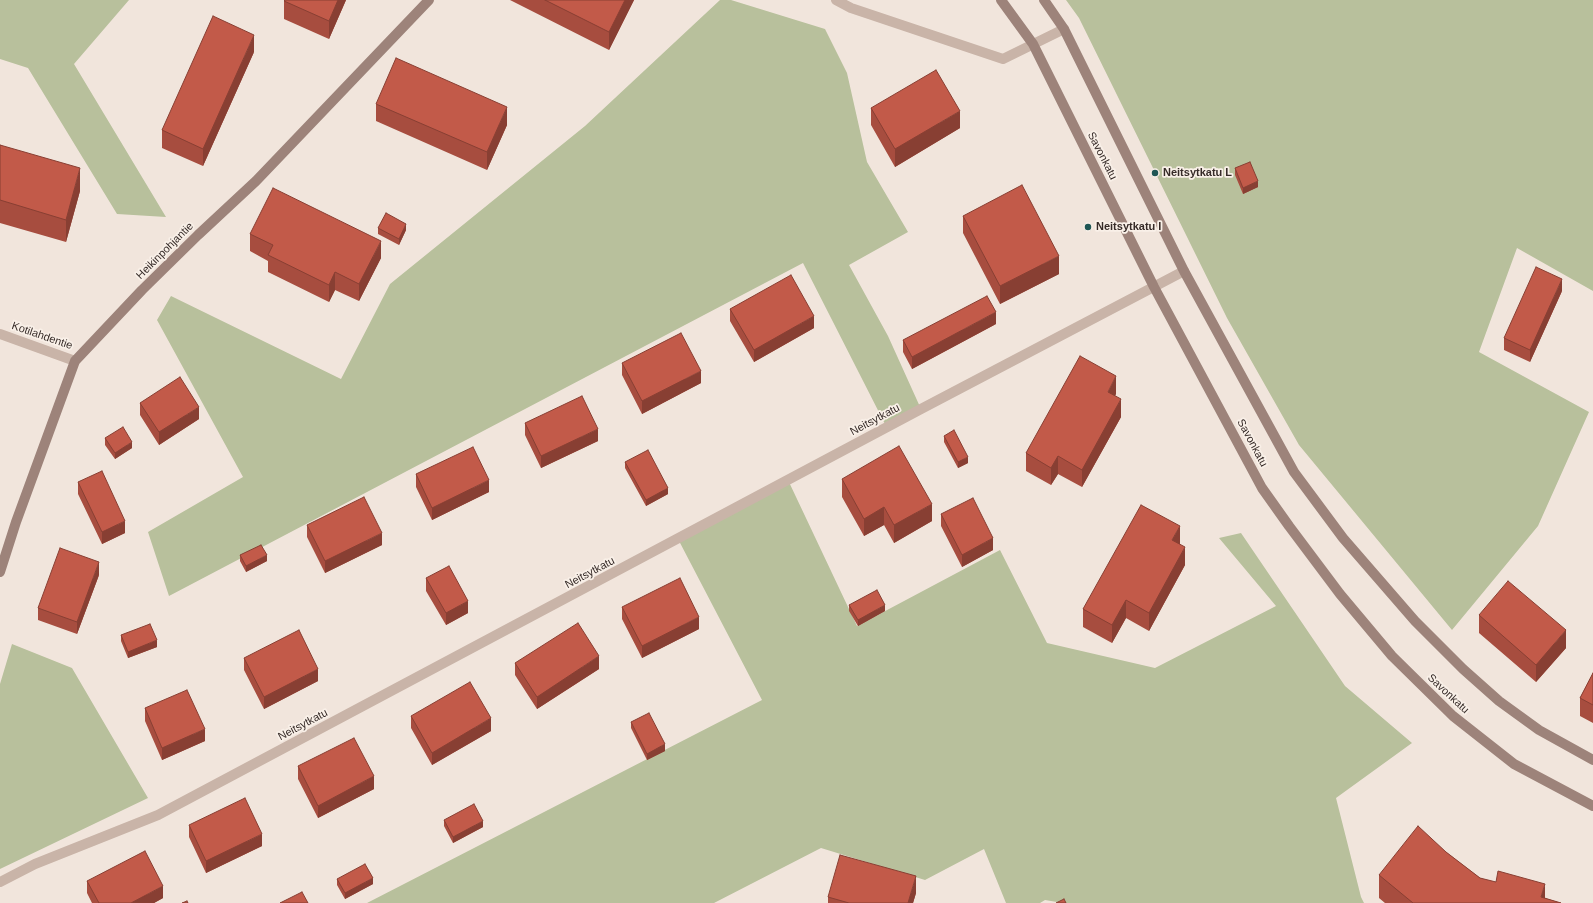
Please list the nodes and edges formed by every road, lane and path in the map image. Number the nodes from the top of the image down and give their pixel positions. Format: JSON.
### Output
{"nodes":[{"id":1,"x":429,"y":0,"type":"edge"},
{"id":2,"x":836,"y":0,"type":"edge"},
{"id":3,"x":1001,"y":0,"type":"edge"},
{"id":4,"x":1044,"y":0,"type":"edge"},
{"id":5,"x":1064,"y":29,"type":"junction"},
{"id":6,"x":1033,"y":44,"type":"junction"},
{"id":7,"x":1184,"y":271,"type":"junction"},
{"id":8,"x":1154,"y":287,"type":"junction"},
{"id":9,"x":0,"y":334,"type":"edge"},
{"id":10,"x":75,"y":361,"type":"junction"},
{"id":11,"x":0,"y":572,"type":"edge"},
{"id":12,"x":1593,"y":760,"type":"edge"},
{"id":13,"x":1593,"y":806,"type":"edge"},
{"id":14,"x":0,"y":882,"type":"edge"}],
"edges":[{"from":1,"to":10,"type":"main road","name":"Heikinpohjantie"},
{"from":2,"to":6,"type":"street"},
{"from":3,"to":6,"type":"main road","name":"Savonkatu"},
{"from":4,"to":5,"type":"main road","name":"Savonkatu"},
{"from":5,"to":6,"type":"street"},
{"from":5,"to":7,"type":"main road","name":"Savonkatu"},
{"from":6,"to":8,"type":"main road","name":"Savonkatu"},
{"from":7,"to":8,"type":"street","name":"Neitsytkatu"},
{"from":7,"to":12,"type":"main road","name":"Savonkatu"},
{"from":8,"to":13,"type":"main road","name":"Savonkatu"},
{"from":8,"to":14,"type":"street","name":"Neitsytkatu"},
{"from":9,"to":10,"type":"street","name":"Kotilahdentie"},
{"from":10,"to":11,"type":"main road","name":"Heikinpohjantie"}]}
